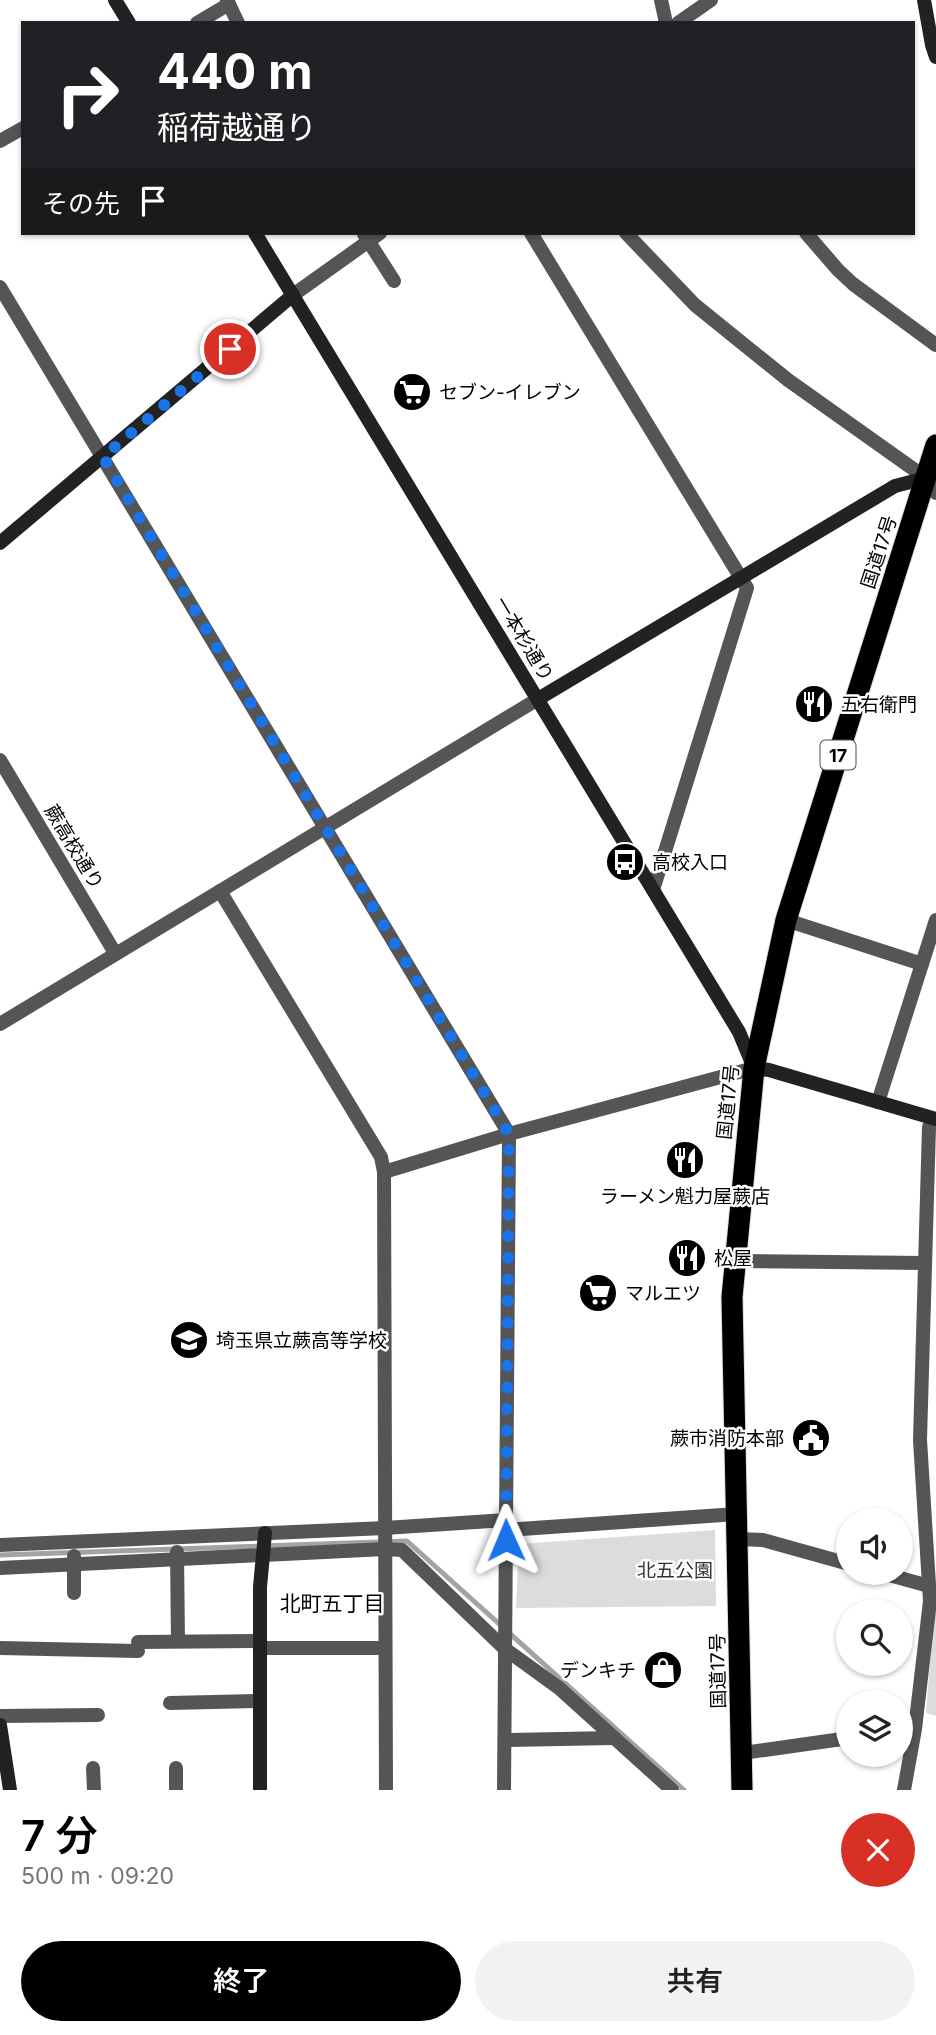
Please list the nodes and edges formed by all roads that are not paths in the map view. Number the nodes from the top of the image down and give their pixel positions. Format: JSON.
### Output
{"nodes":[{"id":1,"x":115,"y":0,"type":"edge"},
{"id":2,"x":660,"y":0,"type":"edge"},
{"id":3,"x":711,"y":0,"type":"edge"},
{"id":4,"x":924,"y":0,"type":"edge"},
{"id":5,"x":228,"y":2,"type":"edge"},
{"id":6,"x":128,"y":21,"type":"edge"},
{"id":7,"x":200,"y":21,"type":"edge"},
{"id":8,"x":237,"y":21,"type":"edge"},
{"id":9,"x":665,"y":21,"type":"edge"},
{"id":10,"x":681,"y":21,"type":"edge"},
{"id":11,"x":936,"y":57,"type":"edge"},
{"id":12,"x":21,"y":129,"type":"edge"},
{"id":13,"x":0,"y":141,"type":"edge"},
{"id":14,"x":256,"y":235,"type":"edge"},
{"id":15,"x":371,"y":235,"type":"edge"},
{"id":16,"x":532,"y":235,"type":"edge"},
{"id":17,"x":628,"y":235,"type":"edge"},
{"id":18,"x":808,"y":235,"type":"edge"},
{"id":19,"x":394,"y":281,"type":"dead end"},
{"id":20,"x":0,"y":287,"type":"edge"},
{"id":21,"x":293,"y":295,"type":"junction"},
{"id":22,"x":936,"y":345,"type":"edge"},
{"id":23,"x":936,"y":445,"type":"edge"},
{"id":24,"x":103,"y":457,"type":"junction"},
{"id":25,"x":931,"y":485,"type":"edge"},
{"id":26,"x":0,"y":543,"type":"edge"},
{"id":27,"x":741,"y":579,"type":"junction"},
{"id":28,"x":538,"y":699,"type":"junction"},
{"id":29,"x":0,"y":760,"type":"edge"},
{"id":30,"x":325,"y":829,"type":"junction"},
{"id":31,"x":653,"y":890,"type":"junction"},
{"id":32,"x":220,"y":891,"type":"junction"},
{"id":33,"x":786,"y":920,"type":"junction"},
{"id":34,"x":936,"y":920,"type":"edge"},
{"id":35,"x":115,"y":953,"type":"junction"},
{"id":36,"x":922,"y":964,"type":"junction"},
{"id":37,"x":0,"y":1024,"type":"edge"},
{"id":38,"x":754,"y":1068,"type":"junction"},
{"id":39,"x":878,"y":1102,"type":"junction"},
{"id":40,"x":934,"y":1122,"type":"edge"},
{"id":41,"x":509,"y":1134,"type":"junction"},
{"id":42,"x":384,"y":1172,"type":"junction"},
{"id":43,"x":736,"y":1261,"type":"junction"},
{"id":44,"x":925,"y":1263,"type":"junction"},
{"id":45,"x":737,"y":1514,"type":"junction"},
{"id":46,"x":506,"y":1525,"type":"junction"},
{"id":47,"x":265,"y":1534,"type":"junction"},
{"id":48,"x":177,"y":1538,"type":"junction"},
{"id":49,"x":385,"y":1539,"type":"junction"},
{"id":50,"x":738,"y":1539,"type":"junction"},
{"id":51,"x":132,"y":1540,"type":"junction"},
{"id":52,"x":74,"y":1543,"type":"junction"},
{"id":53,"x":0,"y":1545,"type":"edge"},
{"id":54,"x":263,"y":1555,"type":"junction"},
{"id":55,"x":177,"y":1559,"type":"junction"},
{"id":56,"x":836,"y":1560,"type":"edge"},
{"id":57,"x":134,"y":1561,"type":"junction"},
{"id":58,"x":74,"y":1564,"type":"junction"},
{"id":59,"x":0,"y":1568,"type":"edge"},
{"id":60,"x":913,"y":1582,"type":"edge"},
{"id":61,"x":929,"y":1586,"type":"junction"},
{"id":62,"x":74,"y":1593,"type":"dead end"},
{"id":63,"x":933,"y":1602,"type":"edge"},
{"id":64,"x":178,"y":1641,"type":"junction"},
{"id":65,"x":260,"y":1644,"type":"junction"},
{"id":66,"x":505,"y":1645,"type":"junction"},
{"id":67,"x":0,"y":1648,"type":"edge"},
{"id":68,"x":385,"y":1648,"type":"junction"},
{"id":69,"x":260,"y":1701,"type":"junction"},
{"id":70,"x":170,"y":1703,"type":"dead end"},
{"id":71,"x":913,"y":1704,"type":"edge"},
{"id":72,"x":0,"y":1716,"type":"edge"},
{"id":73,"x":98,"y":1716,"type":"dead end"},
{"id":74,"x":0,"y":1725,"type":"edge"},
{"id":75,"x":614,"y":1738,"type":"junction"},
{"id":76,"x":505,"y":1740,"type":"junction"},
{"id":77,"x":836,"y":1740,"type":"edge"},
{"id":78,"x":743,"y":1753,"type":"junction"},
{"id":79,"x":906,"y":1767,"type":"edge"},
{"id":80,"x":93,"y":1768,"type":"dead end"},
{"id":81,"x":176,"y":1768,"type":"dead end"},
{"id":82,"x":10,"y":1790,"type":"edge"},
{"id":83,"x":94,"y":1790,"type":"edge"},
{"id":84,"x":176,"y":1790,"type":"edge"},
{"id":85,"x":260,"y":1790,"type":"edge"},
{"id":86,"x":386,"y":1790,"type":"edge"},
{"id":87,"x":504,"y":1790,"type":"edge"},
{"id":88,"x":672,"y":1790,"type":"edge"},
{"id":89,"x":743,"y":1790,"type":"edge"},
{"id":90,"x":904,"y":1790,"type":"edge"}],
"edges":[{"from":1,"to":6,"type":"street"},
{"from":2,"to":9,"type":"street"},
{"from":3,"to":10,"type":"street"},
{"from":4,"to":11,"type":"street"},
{"from":5,"to":7,"type":"street"},
{"from":5,"to":8,"type":"street"},
{"from":12,"to":13,"type":"street"},
{"from":14,"to":21,"type":"street","name":"一本杉通り"},
{"from":15,"to":19,"type":"street"},
{"from":15,"to":21,"type":"street"},
{"from":16,"to":27,"type":"street"},
{"from":17,"to":25,"type":"street"},
{"from":18,"to":22,"type":"street"},
{"from":20,"to":24,"type":"street"},
{"from":21,"to":24,"type":"street"},
{"from":21,"to":28,"type":"street","name":"一本杉通り"},
{"from":23,"to":25,"type":"highway","name":"国道17号","number":"17"},
{"from":24,"to":26,"type":"street"},
{"from":24,"to":30,"type":"street"},
{"from":25,"to":27,"type":"street"},
{"from":25,"to":33,"type":"highway","name":"国道17号","number":"17"},
{"from":27,"to":28,"type":"street"},
{"from":27,"to":31,"type":"street"},
{"from":28,"to":30,"type":"street"},
{"from":28,"to":31,"type":"street","name":"一本杉通り"},
{"from":29,"to":35,"type":"street","name":"蕨高校通り"},
{"from":30,"to":32,"type":"street"},
{"from":30,"to":41,"type":"street"},
{"from":31,"to":38,"type":"street","name":"一本杉通り"},
{"from":32,"to":35,"type":"street"},
{"from":32,"to":42,"type":"street"},
{"from":33,"to":36,"type":"street"},
{"from":33,"to":38,"type":"highway","name":"国道17号","number":"17"},
{"from":34,"to":36,"type":"street"},
{"from":35,"to":37,"type":"street"},
{"from":36,"to":39,"type":"street"},
{"from":38,"to":39,"type":"street"},
{"from":38,"to":41,"type":"street"},
{"from":38,"to":43,"type":"highway","name":"国道17号","number":"17"},
{"from":39,"to":40,"type":"street"},
{"from":40,"to":44,"type":"street"},
{"from":41,"to":42,"type":"street"},
{"from":41,"to":46,"type":"street"},
{"from":42,"to":49,"type":"street"},
{"from":43,"to":44,"type":"street"},
{"from":43,"to":45,"type":"highway","name":"国道17号","number":"17"},
{"from":44,"to":61,"type":"street"},
{"from":45,"to":46,"type":"street"},
{"from":45,"to":50,"type":"highway","name":"国道17号","number":"17"},
{"from":46,"to":49,"type":"street"},
{"from":46,"to":66,"type":"street"},
{"from":47,"to":48,"type":"street"},
{"from":47,"to":49,"type":"street"},
{"from":47,"to":54,"type":"street"},
{"from":48,"to":51,"type":"street"},
{"from":48,"to":55,"type":"street"},
{"from":49,"to":54,"type":"street"},
{"from":49,"to":66,"type":"street"},
{"from":49,"to":68,"type":"street"},
{"from":50,"to":56,"type":"street"},
{"from":50,"to":78,"type":"highway","name":"国道17号","number":"17"},
{"from":51,"to":52,"type":"street"},
{"from":51,"to":57,"type":"street"},
{"from":52,"to":53,"type":"street"},
{"from":52,"to":58,"type":"street"},
{"from":54,"to":55,"type":"street"},
{"from":54,"to":65,"type":"street"},
{"from":55,"to":57,"type":"street"},
{"from":55,"to":64,"type":"street"},
{"from":57,"to":58,"type":"street"},
{"from":58,"to":59,"type":"street"},
{"from":58,"to":62,"type":"street"},
{"from":60,"to":61,"type":"street"},
{"from":61,"to":63,"type":"street"},
{"from":63,"to":71,"type":"street"},
{"from":64,"to":65,"type":"street"},
{"from":64,"to":67,"type":"street"},
{"from":65,"to":68,"type":"street"},
{"from":65,"to":69,"type":"street"},
{"from":66,"to":75,"type":"street"},
{"from":66,"to":76,"type":"street"},
{"from":68,"to":86,"type":"street"},
{"from":69,"to":70,"type":"street"},
{"from":69,"to":85,"type":"street"},
{"from":72,"to":73,"type":"street"},
{"from":74,"to":82,"type":"street"},
{"from":75,"to":76,"type":"street"},
{"from":75,"to":88,"type":"street"},
{"from":76,"to":87,"type":"street"},
{"from":77,"to":78,"type":"street"},
{"from":78,"to":89,"type":"highway","name":"国道17号","number":"17"},
{"from":79,"to":90,"type":"street"},
{"from":80,"to":83,"type":"street"},
{"from":81,"to":84,"type":"street"}]}
